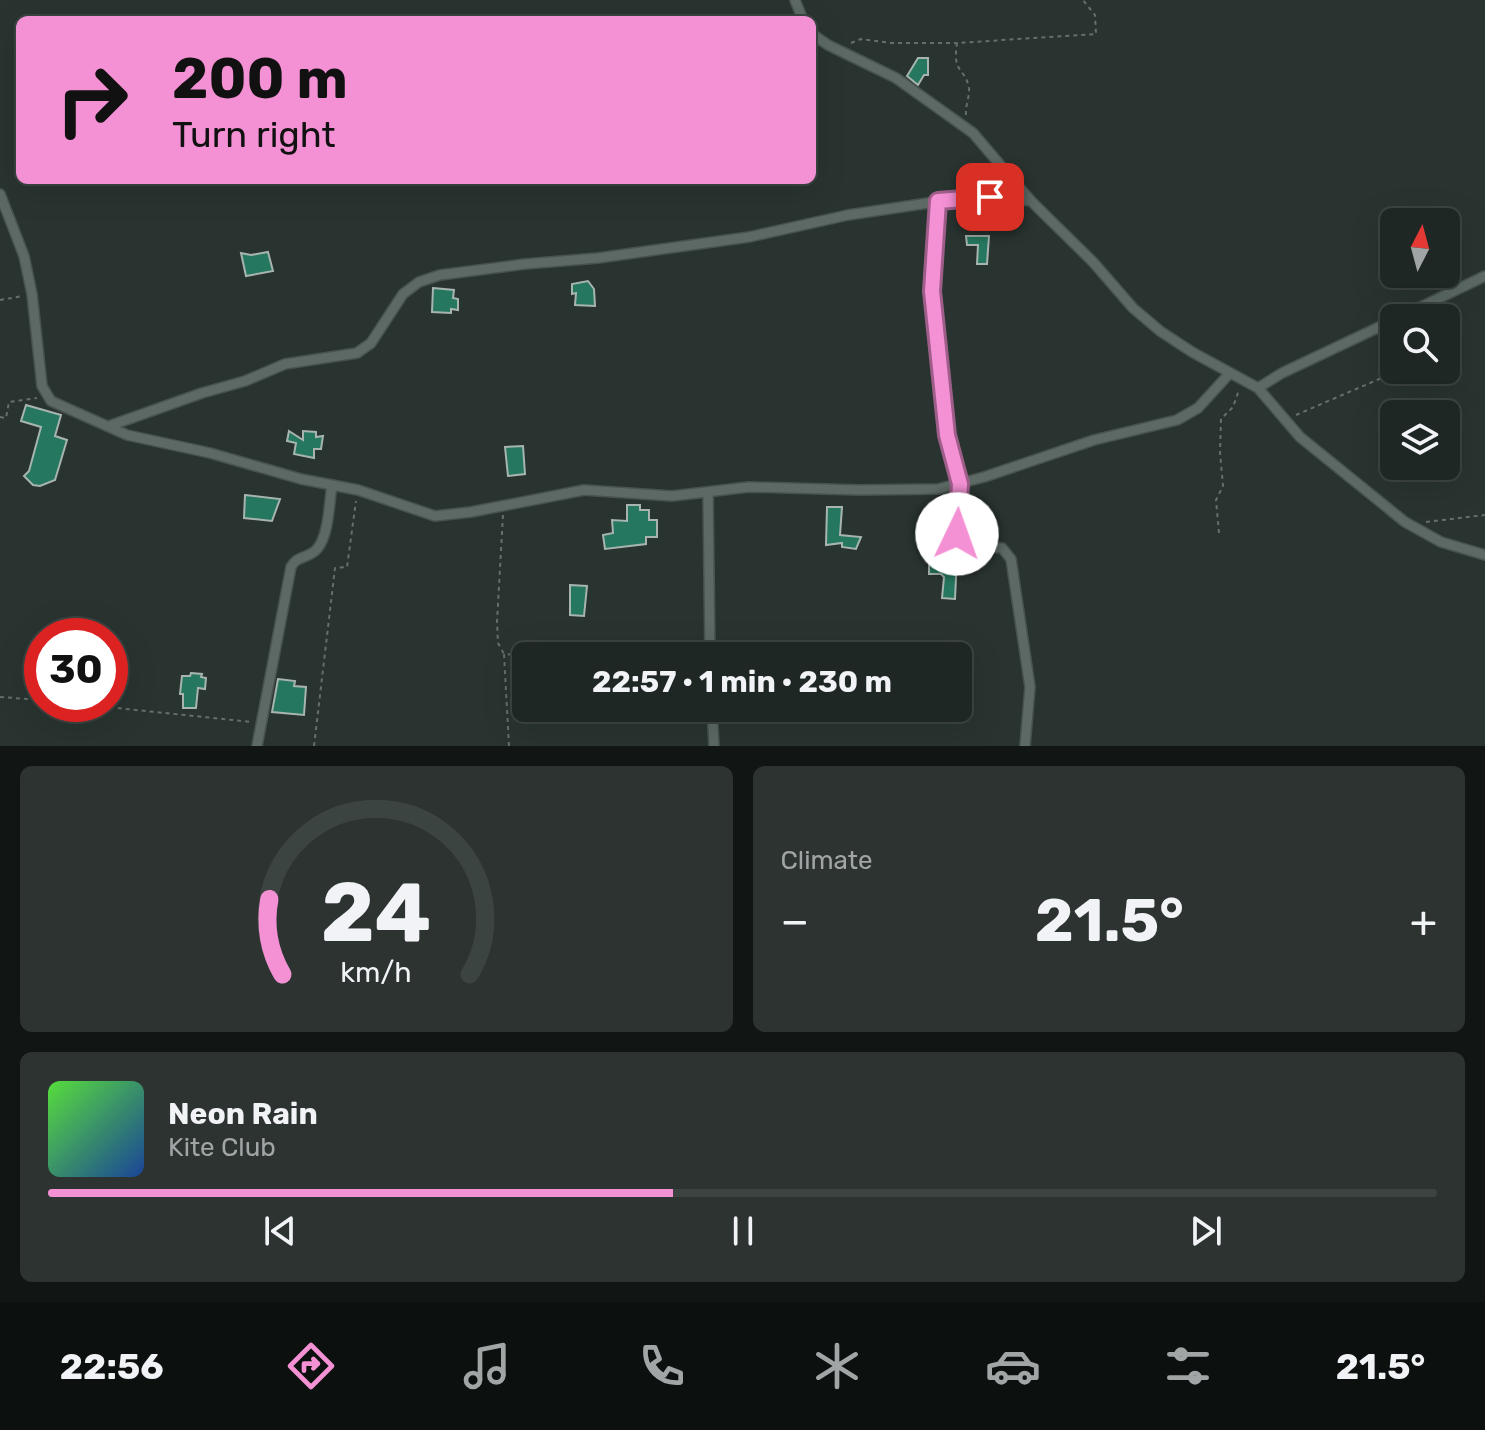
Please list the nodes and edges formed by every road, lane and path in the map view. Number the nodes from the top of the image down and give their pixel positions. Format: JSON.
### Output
{"nodes":[{"id":1,"x":1083,"y":0,"type":"edge"},
{"id":2,"x":816,"y":37,"type":"edge"},
{"id":3,"x":957,"y":43,"type":"junction"},
{"id":4,"x":828,"y":45,"type":"junction"},
{"id":5,"x":973,"y":133,"type":"junction"},
{"id":6,"x":0,"y":194,"type":"edge"},
{"id":7,"x":938,"y":201,"type":"junction"},
{"id":8,"x":1031,"y":201,"type":"junction"},
{"id":9,"x":1485,"y":276,"type":"edge"},
{"id":10,"x":32,"y":294,"type":"junction"},
{"id":11,"x":0,"y":300,"type":"edge"},
{"id":12,"x":1427,"y":304,"type":"edge"},
{"id":13,"x":1380,"y":327,"type":"edge"},
{"id":14,"x":1230,"y":373,"type":"junction"},
{"id":15,"x":1244,"y":379,"type":"junction"},
{"id":16,"x":1380,"y":379,"type":"edge"},
{"id":17,"x":1258,"y":388,"type":"junction"},
{"id":18,"x":47,"y":397,"type":"junction"},
{"id":19,"x":0,"y":417,"type":"edge"},
{"id":20,"x":1285,"y":422,"type":"junction"},
{"id":21,"x":109,"y":426,"type":"junction"},
{"id":22,"x":960,"y":484,"type":"junction"},
{"id":23,"x":332,"y":485,"type":"junction"},
{"id":24,"x":358,"y":490,"type":"junction"},
{"id":25,"x":708,"y":493,"type":"junction"},
{"id":26,"x":504,"y":506,"type":"junction"},
{"id":27,"x":1485,"y":515,"type":"edge"},
{"id":28,"x":1405,"y":522,"type":"junction"},
{"id":29,"x":1219,"y":533,"type":"dead end"},
{"id":30,"x":1485,"y":555,"type":"edge"},
{"id":31,"x":710,"y":642,"type":"edge"},
{"id":32,"x":504,"y":654,"type":"junction"},
{"id":33,"x":512,"y":655,"type":"edge"},
{"id":34,"x":0,"y":697,"type":"edge"},
{"id":35,"x":24,"y":699,"type":"edge"},
{"id":36,"x":128,"y":709,"type":"edge"},
{"id":37,"x":713,"y":722,"type":"edge"},
{"id":38,"x":261,"y":723,"type":"junction"},
{"id":39,"x":257,"y":746,"type":"edge"},
{"id":40,"x":314,"y":746,"type":"edge"},
{"id":41,"x":509,"y":746,"type":"edge"},
{"id":42,"x":714,"y":746,"type":"edge"},
{"id":43,"x":1025,"y":746,"type":"edge"}],
"edges":[{"from":1,"to":3,"type":"path"},
{"from":2,"to":4,"type":"street"},
{"from":3,"to":4,"type":"path"},
{"from":3,"to":5,"type":"path"},
{"from":4,"to":5,"type":"street"},
{"from":5,"to":8,"type":"street"},
{"from":6,"to":10,"type":"street"},
{"from":7,"to":8,"type":"street"},
{"from":7,"to":21,"type":"street"},
{"from":7,"to":22,"type":"street"},
{"from":8,"to":14,"type":"street"},
{"from":9,"to":12,"type":"street"},
{"from":10,"to":11,"type":"path"},
{"from":10,"to":18,"type":"street"},
{"from":13,"to":17,"type":"street"},
{"from":14,"to":15,"type":"street"},
{"from":14,"to":22,"type":"street"},
{"from":15,"to":17,"type":"street"},
{"from":15,"to":29,"type":"path"},
{"from":16,"to":20,"type":"path"},
{"from":17,"to":20,"type":"street"},
{"from":18,"to":19,"type":"path"},
{"from":18,"to":21,"type":"street"},
{"from":20,"to":28,"type":"street"},
{"from":21,"to":23,"type":"street"},
{"from":22,"to":25,"type":"street"},
{"from":22,"to":43,"type":"street"},
{"from":23,"to":24,"type":"street"},
{"from":23,"to":38,"type":"street"},
{"from":24,"to":26,"type":"street"},
{"from":24,"to":40,"type":"path"},
{"from":25,"to":26,"type":"street"},
{"from":25,"to":31,"type":"street"},
{"from":26,"to":32,"type":"path"},
{"from":27,"to":28,"type":"path"},
{"from":28,"to":30,"type":"street"},
{"from":32,"to":33,"type":"path"},
{"from":32,"to":41,"type":"path"},
{"from":34,"to":35,"type":"path"},
{"from":36,"to":38,"type":"path"},
{"from":37,"to":42,"type":"street"},
{"from":38,"to":39,"type":"street"}]}
